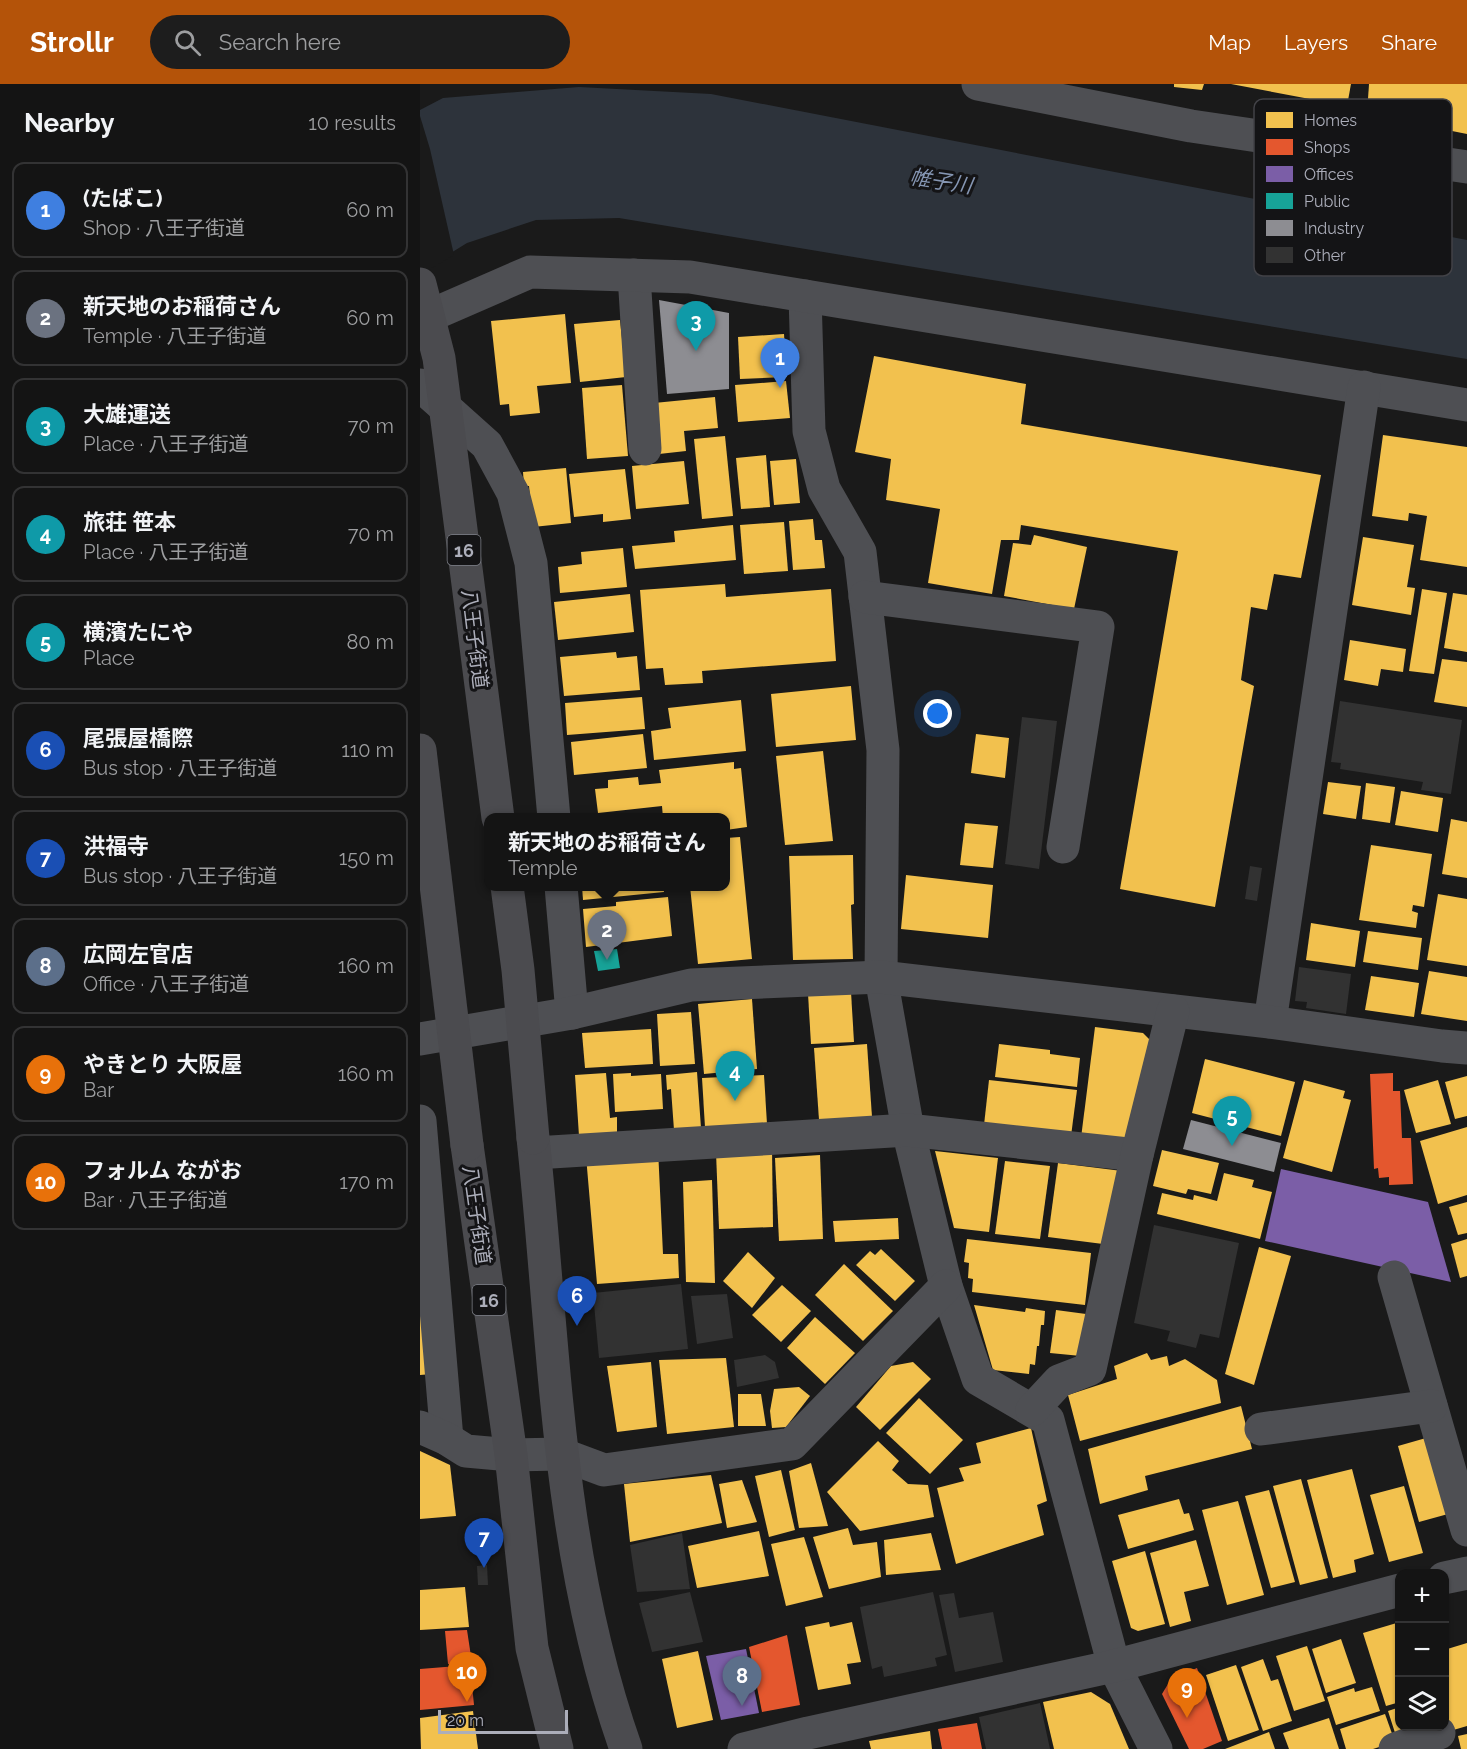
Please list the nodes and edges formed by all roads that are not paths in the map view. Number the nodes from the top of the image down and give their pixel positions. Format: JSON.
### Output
{"nodes":[{"id":1,"x":978,"y":84,"type":"edge"},
{"id":2,"x":1254,"y":135,"type":"edge"},
{"id":3,"x":1452,"y":165,"type":"edge"},
{"id":4,"x":1467,"y":167,"type":"edge"},
{"id":5,"x":634,"y":275,"type":"junction"},
{"id":6,"x":420,"y":284,"type":"edge"},
{"id":7,"x":806,"y":296,"type":"junction"},
{"id":8,"x":420,"y":320,"type":"edge"},
{"id":9,"x":420,"y":385,"type":"edge"},
{"id":10,"x":1364,"y":387,"type":"junction"},
{"id":11,"x":1467,"y":405,"type":"edge"},
{"id":12,"x":645,"y":449,"type":"dead end"},
{"id":13,"x":865,"y":597,"type":"junction"},
{"id":14,"x":420,"y":750,"type":"edge"},
{"id":15,"x":497,"y":813,"type":"edge"},
{"id":16,"x":554,"y":813,"type":"edge"},
{"id":17,"x":1063,"y":847,"type":"dead end"},
{"id":18,"x":508,"y":891,"type":"edge"},
{"id":19,"x":561,"y":891,"type":"edge"},
{"id":20,"x":881,"y":977,"type":"junction"},
{"id":21,"x":1173,"y":1011,"type":"junction"},
{"id":22,"x":572,"y":1013,"type":"junction"},
{"id":23,"x":1270,"y":1022,"type":"junction"},
{"id":24,"x":420,"y":1039,"type":"edge"},
{"id":25,"x":1467,"y":1047,"type":"edge"},
{"id":26,"x":420,"y":1121,"type":"edge"},
{"id":27,"x":908,"y":1130,"type":"junction"},
{"id":28,"x":534,"y":1146,"type":"junction"},
{"id":29,"x":1137,"y":1155,"type":"junction"},
{"id":30,"x":1394,"y":1278,"type":"dead end"},
{"id":31,"x":946,"y":1286,"type":"junction"},
{"id":32,"x":1431,"y":1406,"type":"junction"},
{"id":33,"x":1032,"y":1410,"type":"junction"},
{"id":34,"x":1261,"y":1429,"type":"dead end"},
{"id":35,"x":433,"y":1433,"type":"edge"},
{"id":36,"x":561,"y":1454,"type":"junction"},
{"id":37,"x":511,"y":1455,"type":"junction"},
{"id":38,"x":1467,"y":1530,"type":"edge"},
{"id":39,"x":1467,"y":1573,"type":"edge"},
{"id":40,"x":1449,"y":1577,"type":"edge"},
{"id":41,"x":1395,"y":1591,"type":"edge"},
{"id":42,"x":1114,"y":1666,"type":"junction"},
{"id":43,"x":1439,"y":1733,"type":"dead end"},
{"id":44,"x":557,"y":1749,"type":"edge"},
{"id":45,"x":626,"y":1749,"type":"edge"},
{"id":46,"x":744,"y":1749,"type":"edge"},
{"id":47,"x":1156,"y":1749,"type":"edge"},
{"id":48,"x":1395,"y":1749,"type":"edge"}],
"edges":[{"from":1,"to":2,"type":"street"},
{"from":3,"to":4,"type":"street"},
{"from":5,"to":7,"type":"street"},
{"from":5,"to":8,"type":"street"},
{"from":5,"to":12,"type":"street"},
{"from":6,"to":15,"type":"highway","name":"八王子街道","number":"16","bridge":true},
{"from":7,"to":10,"type":"street"},
{"from":7,"to":13,"type":"street"},
{"from":9,"to":16,"type":"street"},
{"from":10,"to":11,"type":"street"},
{"from":10,"to":23,"type":"street"},
{"from":13,"to":17,"type":"street"},
{"from":13,"to":20,"type":"street"},
{"from":14,"to":37,"type":"highway","name":"八王子街道","number":"16","bridge":true},
{"from":18,"to":28,"type":"highway","bridge":true},
{"from":19,"to":22,"type":"street"},
{"from":20,"to":21,"type":"street"},
{"from":20,"to":22,"type":"street"},
{"from":20,"to":27,"type":"street"},
{"from":21,"to":23,"type":"street"},
{"from":21,"to":29,"type":"street"},
{"from":22,"to":24,"type":"street"},
{"from":23,"to":25,"type":"street"},
{"from":26,"to":35,"type":"street"},
{"from":27,"to":28,"type":"street"},
{"from":27,"to":29,"type":"street"},
{"from":27,"to":31,"type":"street"},
{"from":28,"to":36,"type":"highway"},
{"from":29,"to":33,"type":"street"},
{"from":30,"to":32,"type":"street"},
{"from":31,"to":33,"type":"street"},
{"from":31,"to":36,"type":"street"},
{"from":32,"to":34,"type":"street"},
{"from":32,"to":38,"type":"street"},
{"from":33,"to":42,"type":"street"},
{"from":35,"to":37,"type":"street"},
{"from":36,"to":37,"type":"street"},
{"from":36,"to":45,"type":"highway"},
{"from":37,"to":44,"type":"highway","name":"八王子街道","number":"16"},
{"from":39,"to":40,"type":"street"},
{"from":41,"to":42,"type":"street"},
{"from":42,"to":46,"type":"street"},
{"from":42,"to":47,"type":"street"},
{"from":43,"to":48,"type":"street"}]}
